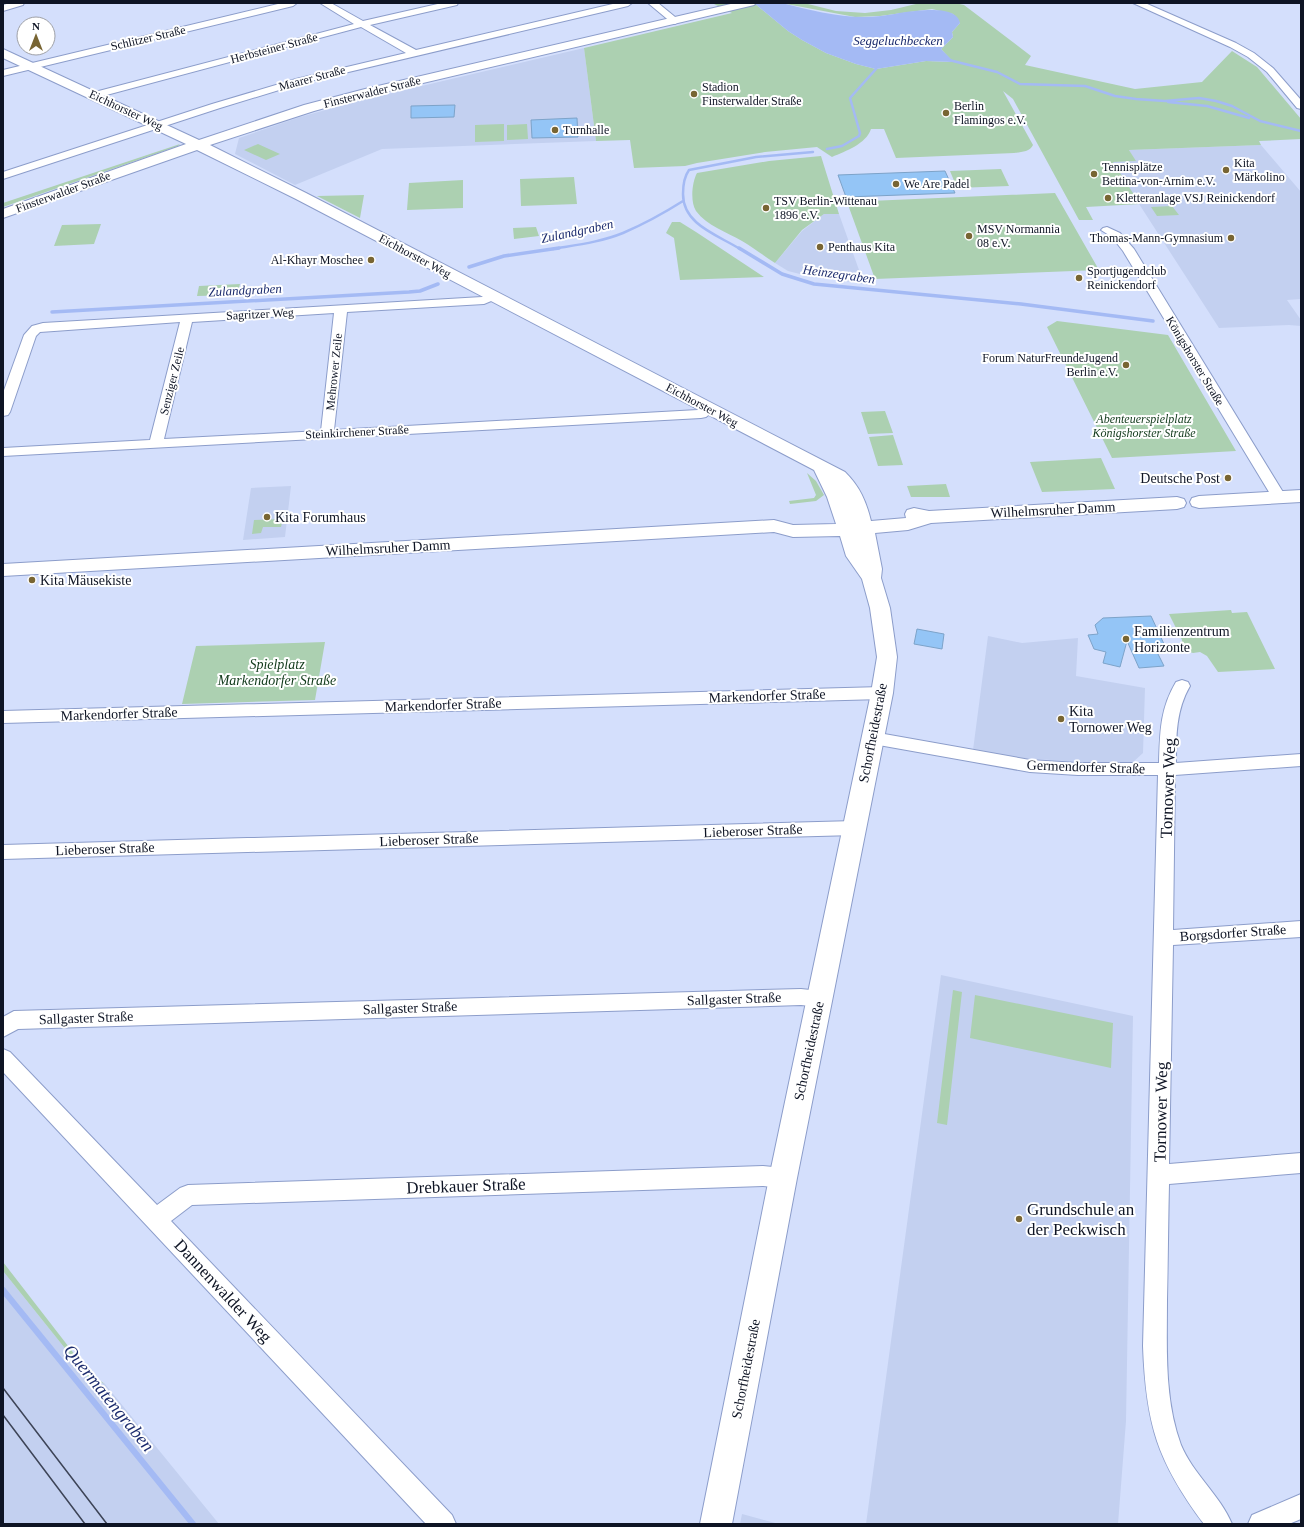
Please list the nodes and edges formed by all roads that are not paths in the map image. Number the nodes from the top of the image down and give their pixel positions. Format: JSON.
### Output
{"nodes":[{"id":1,"x":20,"y":3,"type":"edge"},
{"id":2,"x":294,"y":3,"type":"edge"},
{"id":3,"x":324,"y":3,"type":"edge"},
{"id":4,"x":454,"y":3,"type":"edge"},
{"id":5,"x":628,"y":3,"type":"edge"},
{"id":6,"x":652,"y":3,"type":"edge"},
{"id":7,"x":750,"y":3,"type":"edge"},
{"id":8,"x":1137,"y":3,"type":"edge"},
{"id":9,"x":3,"y":8,"type":"edge"},
{"id":10,"x":675,"y":21,"type":"junction"},
{"id":11,"x":363,"y":24,"type":"junction"},
{"id":12,"x":3,"y":53,"type":"edge"},
{"id":13,"x":414,"y":53,"type":"junction"},
{"id":14,"x":31,"y":65,"type":"junction"},
{"id":15,"x":3,"y":73,"type":"edge"},
{"id":16,"x":95,"y":95,"type":"junction"},
{"id":17,"x":1301,"y":106,"type":"edge"},
{"id":18,"x":158,"y":125,"type":"junction"},
{"id":19,"x":198,"y":145,"type":"junction"},
{"id":20,"x":8,"y":164,"type":"dead end"},
{"id":21,"x":20,"y":170,"type":"junction"},
{"id":22,"x":3,"y":176,"type":"edge"},
{"id":23,"x":3,"y":214,"type":"edge"},
{"id":24,"x":1107,"y":230,"type":"dead end"},
{"id":25,"x":492,"y":296,"type":"junction"},
{"id":26,"x":341,"y":309,"type":"junction"},
{"id":27,"x":187,"y":318,"type":"junction"},
{"id":28,"x":709,"y":409,"type":"junction"},
{"id":29,"x":3,"y":412,"type":"edge"},
{"id":30,"x":327,"y":434,"type":"junction"},
{"id":31,"x":156,"y":443,"type":"junction"},
{"id":32,"x":3,"y":452,"type":"edge"},
{"id":33,"x":1301,"y":496,"type":"edge"},
{"id":34,"x":1279,"y":497,"type":"junction"},
{"id":35,"x":1199,"y":502,"type":"dead end"},
{"id":36,"x":1177,"y":503,"type":"dead end"},
{"id":37,"x":853,"y":521,"type":"junction"},
{"id":38,"x":3,"y":570,"type":"edge"},
{"id":39,"x":1182,"y":686,"type":"dead end"},
{"id":40,"x":882,"y":693,"type":"junction"},
{"id":41,"x":3,"y":717,"type":"edge"},
{"id":42,"x":873,"y":738,"type":"junction"},
{"id":43,"x":1301,"y":760,"type":"edge"},
{"id":44,"x":1167,"y":769,"type":"junction"},
{"id":45,"x":855,"y":828,"type":"junction"},
{"id":46,"x":3,"y":852,"type":"edge"},
{"id":47,"x":1301,"y":929,"type":"edge"},
{"id":48,"x":1164,"y":938,"type":"junction"},
{"id":49,"x":820,"y":999,"type":"junction"},
{"id":50,"x":3,"y":1028,"type":"edge"},
{"id":51,"x":3,"y":1058,"type":"edge"},
{"id":52,"x":1301,"y":1163,"type":"edge"},
{"id":53,"x":1159,"y":1175,"type":"junction"},
{"id":54,"x":783,"y":1178,"type":"junction"},
{"id":55,"x":156,"y":1219,"type":"junction"},
{"id":56,"x":1301,"y":1506,"type":"edge"},
{"id":57,"x":443,"y":1524,"type":"edge"},
{"id":58,"x":716,"y":1524,"type":"edge"},
{"id":59,"x":1219,"y":1524,"type":"edge"},
{"id":60,"x":1261,"y":1524,"type":"edge"}],
"edges":[{"from":1,"to":9,"type":"street"},
{"from":2,"to":14,"type":"street","name":"Schlitzer Straße"},
{"from":3,"to":11,"type":"street"},
{"from":4,"to":11,"type":"street","name":"Herbsteiner Straße"},
{"from":5,"to":13,"type":"street","name":"Maarer Straße"},
{"from":6,"to":10,"type":"street"},
{"from":7,"to":10,"type":"main road","name":"Finsterwalder Straße"},
{"from":8,"to":17,"type":"street"},
{"from":10,"to":19,"type":"main road","name":"Finsterwalder Straße"},
{"from":11,"to":13,"type":"street"},
{"from":11,"to":16,"type":"street","name":"Herbsteiner Straße"},
{"from":12,"to":14,"type":"main road","name":"Eichhorster Weg"},
{"from":13,"to":18,"type":"street","name":"Maarer Straße"},
{"from":14,"to":15,"type":"street","name":"Schlitzer Straße"},
{"from":14,"to":16,"type":"main road","name":"Eichhorster Weg"},
{"from":16,"to":18,"type":"main road","name":"Eichhorster Weg"},
{"from":18,"to":19,"type":"main road","name":"Eichhorster Weg"},
{"from":18,"to":21,"type":"street","name":"Maarer Straße"},
{"from":19,"to":23,"type":"main road","name":"Finsterwalder Straße"},
{"from":19,"to":25,"type":"main road","name":"Eichhorster Weg"},
{"from":20,"to":21,"type":"street"},
{"from":21,"to":22,"type":"street","name":"Maarer Straße"},
{"from":24,"to":34,"type":"street","name":"Königshorster Straße"},
{"from":25,"to":26,"type":"street","name":"Sagritzer Weg"},
{"from":25,"to":28,"type":"main road","name":"Eichhorster Weg"},
{"from":26,"to":27,"type":"street","name":"Sagritzer Weg"},
{"from":26,"to":30,"type":"street","name":"Mehrower Zeile"},
{"from":27,"to":29,"type":"street","name":"Sagritzer Weg"},
{"from":27,"to":31,"type":"street","name":"Senziger Zeile"},
{"from":28,"to":30,"type":"street","name":"Steinkirchener Straße"},
{"from":28,"to":37,"type":"main road","name":"Eichhorster Weg"},
{"from":30,"to":31,"type":"street","name":"Steinkirchener Straße"},
{"from":31,"to":32,"type":"street","name":"Steinkirchener Straße"},
{"from":33,"to":34,"type":"main road"},
{"from":34,"to":35,"type":"main road"},
{"from":36,"to":37,"type":"main road","name":"Wilhelmsruher Damm"},
{"from":37,"to":38,"type":"main road","name":"Wilhelmsruher Damm"},
{"from":37,"to":40,"type":"main road","name":"Schorfheidestraße"},
{"from":39,"to":44,"type":"street","name":"Tornower Weg"},
{"from":40,"to":41,"type":"street","name":"Markendorfer Straße"},
{"from":40,"to":42,"type":"main road","name":"Schorfheidestraße"},
{"from":42,"to":44,"type":"street","name":"Germendorfer Straße"},
{"from":42,"to":45,"type":"main road","name":"Schorfheidestraße"},
{"from":43,"to":44,"type":"street","name":"Germendorfer Straße"},
{"from":44,"to":48,"type":"street","name":"Tornower Weg"},
{"from":45,"to":46,"type":"street","name":"Lieberoser Straße"},
{"from":45,"to":49,"type":"main road","name":"Schorfheidestraße"},
{"from":47,"to":48,"type":"street","name":"Borgsdorfer Straße"},
{"from":48,"to":53,"type":"street","name":"Tornower Weg"},
{"from":49,"to":50,"type":"street","name":"Sallgaster Straße"},
{"from":49,"to":54,"type":"main road","name":"Schorfheidestraße"},
{"from":51,"to":55,"type":"street","name":"Dannenwalder Weg"},
{"from":52,"to":53,"type":"street"},
{"from":53,"to":59,"type":"street","name":"Tornower Weg"},
{"from":54,"to":55,"type":"street","name":"Drebkauer Straße"},
{"from":54,"to":58,"type":"main road","name":"Schorfheidestraße"},
{"from":55,"to":57,"type":"street","name":"Dannenwalder Weg"},
{"from":56,"to":60,"type":"street"}]}
